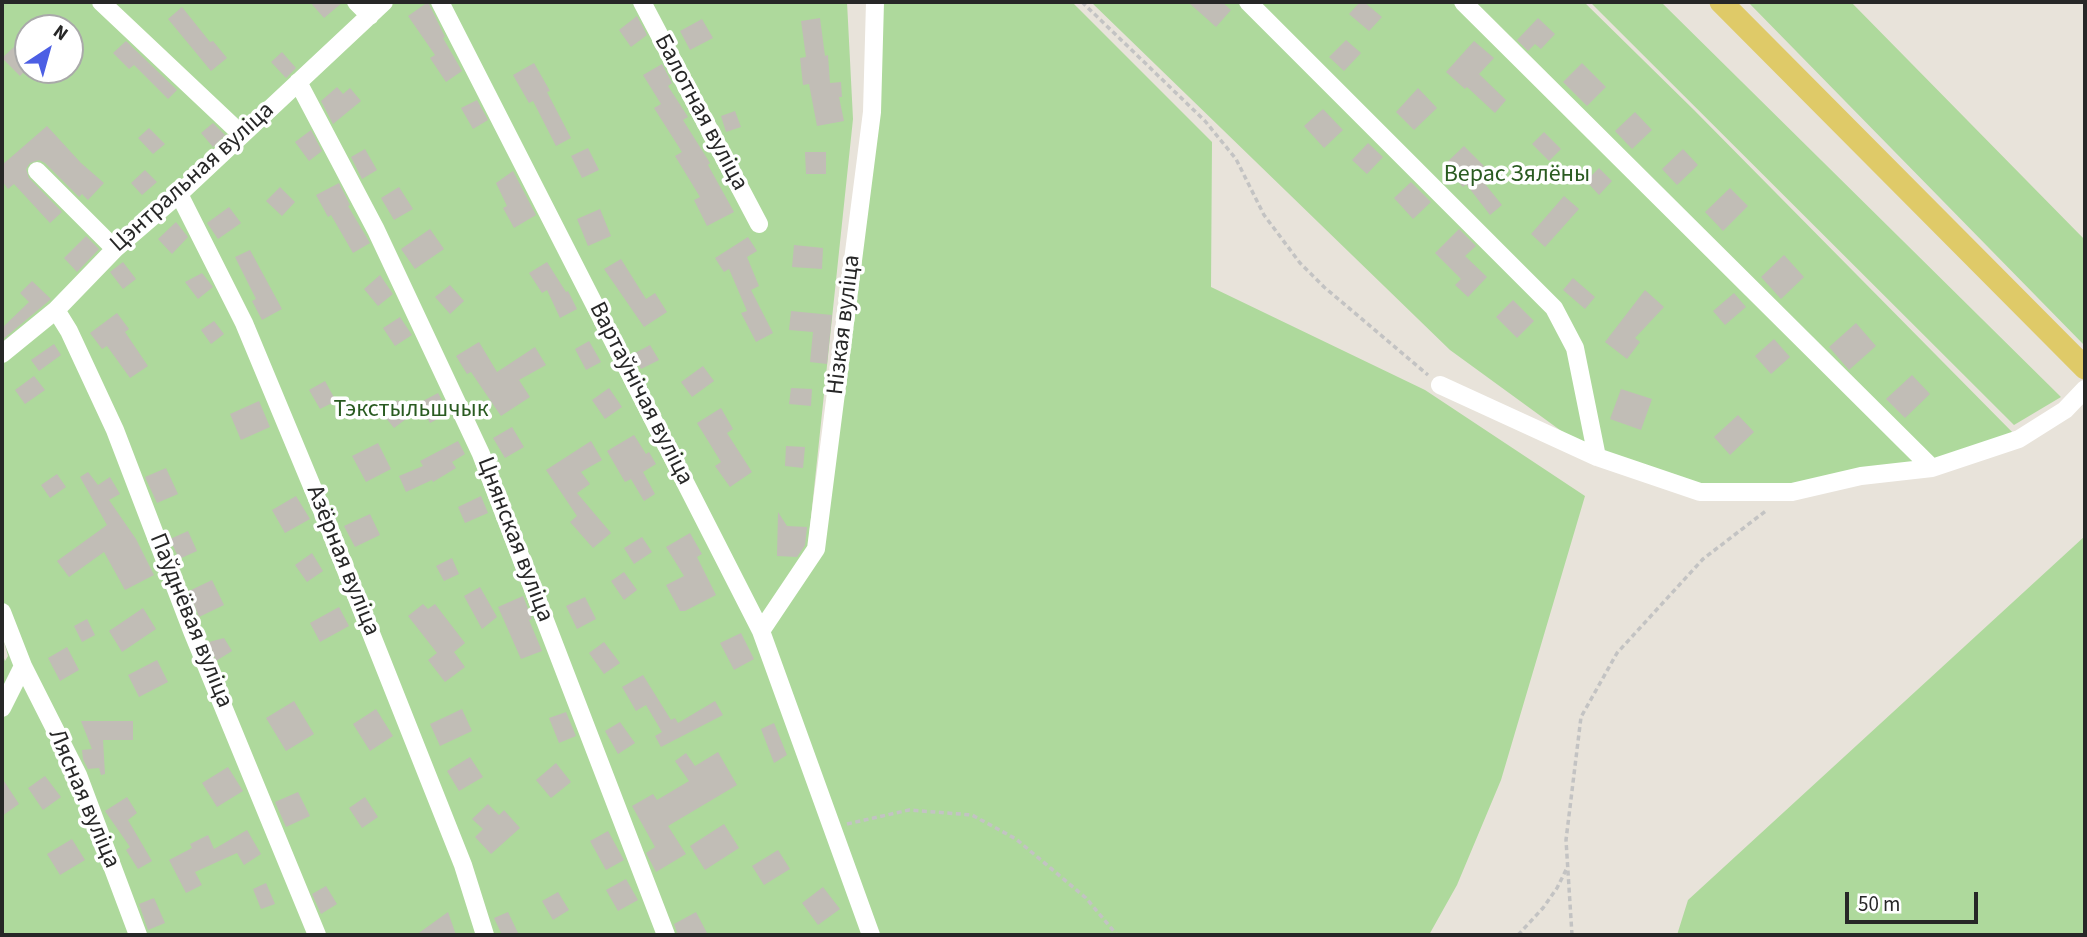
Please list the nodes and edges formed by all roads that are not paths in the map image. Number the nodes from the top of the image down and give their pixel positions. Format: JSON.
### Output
{"nodes":[{"id":1,"x":101,"y":2,"type":"edge"},
{"id":2,"x":356,"y":2,"type":"edge"},
{"id":3,"x":384,"y":2,"type":"edge"},
{"id":4,"x":440,"y":2,"type":"edge"},
{"id":5,"x":642,"y":2,"type":"edge"},
{"id":6,"x":875,"y":2,"type":"edge"},
{"id":7,"x":1248,"y":2,"type":"edge"},
{"id":8,"x":1462,"y":2,"type":"edge"},
{"id":9,"x":1721,"y":2,"type":"edge"},
{"id":10,"x":370,"y":16,"type":"junction"},
{"id":11,"x":298,"y":82,"type":"junction"},
{"id":12,"x":241,"y":134,"type":"junction"},
{"id":13,"x":37,"y":171,"type":"dead end"},
{"id":14,"x":179,"y":194,"type":"junction"},
{"id":15,"x":758,"y":224,"type":"dead end"},
{"id":16,"x":115,"y":249,"type":"junction"},
{"id":17,"x":56,"y":310,"type":"junction"},
{"id":18,"x":2,"y":354,"type":"edge"},
{"id":19,"x":2085,"y":368,"type":"edge"},
{"id":20,"x":1440,"y":385,"type":"road end"},
{"id":21,"x":2085,"y":389,"type":"edge"},
{"id":22,"x":1597,"y":457,"type":"junction"},
{"id":23,"x":1932,"y":468,"type":"junction"},
{"id":24,"x":2,"y":612,"type":"edge"},
{"id":25,"x":761,"y":631,"type":"junction"},
{"id":26,"x":23,"y":666,"type":"junction"},
{"id":27,"x":2,"y":708,"type":"edge"},
{"id":28,"x":138,"y":935,"type":"edge"},
{"id":29,"x":317,"y":935,"type":"edge"},
{"id":30,"x":485,"y":935,"type":"edge"},
{"id":31,"x":666,"y":935,"type":"edge"},
{"id":32,"x":871,"y":935,"type":"edge"}],
"edges":[{"from":1,"to":12,"type":"street"},
{"from":2,"to":10,"type":"street"},
{"from":3,"to":10,"type":"street","name":"Цэнтральная вуліца"},
{"from":4,"to":25,"type":"street","name":"Вартаўнічая вуліца"},
{"from":5,"to":15,"type":"street","name":"Балотная вуліца"},
{"from":6,"to":25,"type":"street","name":"Нізкая вуліца"},
{"from":7,"to":22,"type":"street"},
{"from":8,"to":23,"type":"street"},
{"from":9,"to":19,"type":"main road"},
{"from":10,"to":11,"type":"street","name":"Цэнтральная вуліца"},
{"from":11,"to":12,"type":"street","name":"Цэнтральная вуліца"},
{"from":11,"to":31,"type":"street","name":"Цнянская вуліца"},
{"from":12,"to":14,"type":"street","name":"Цэнтральная вуліца"},
{"from":13,"to":16,"type":"street"},
{"from":14,"to":16,"type":"street","name":"Цэнтральная вуліца"},
{"from":14,"to":30,"type":"street","name":"Азёрная вуліца"},
{"from":16,"to":17,"type":"street","name":"Цэнтральная вуліца"},
{"from":17,"to":18,"type":"street","name":"Цэнтральная вуліца"},
{"from":17,"to":29,"type":"street","name":"Паўднёвая вуліца"},
{"from":20,"to":22,"type":"street"},
{"from":21,"to":23,"type":"street"},
{"from":22,"to":23,"type":"street"},
{"from":24,"to":26,"type":"street","name":"Лясная вуліца"},
{"from":25,"to":32,"type":"street","name":"Вартаўнічая вуліца"},
{"from":26,"to":27,"type":"street"},
{"from":26,"to":28,"type":"street","name":"Лясная вуліца"}]}
